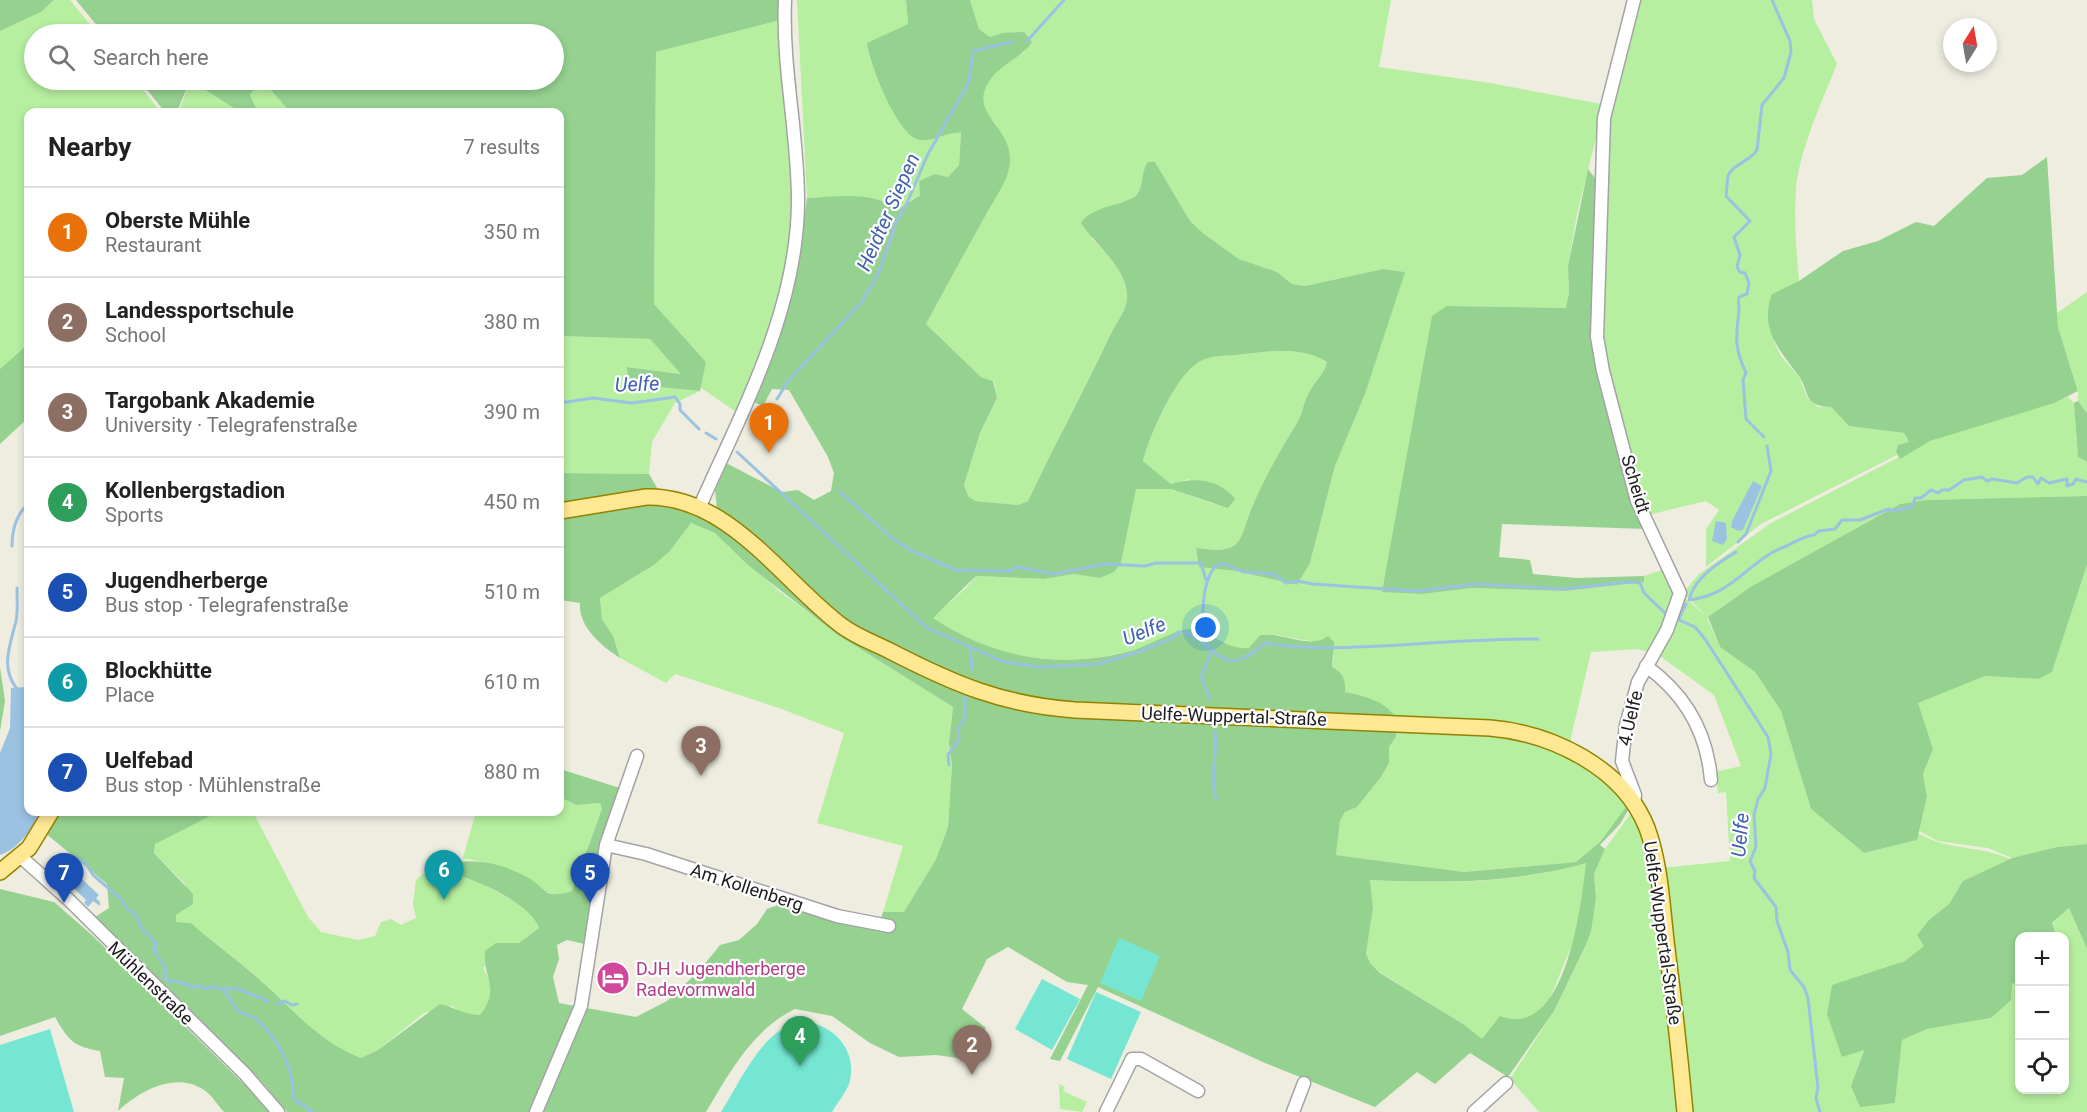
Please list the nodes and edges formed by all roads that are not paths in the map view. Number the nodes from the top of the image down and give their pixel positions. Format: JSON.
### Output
{"nodes":[{"id":1,"x":785,"y":0,"type":"edge"},
{"id":2,"x":1634,"y":0,"type":"edge"},
{"id":3,"x":700,"y":506,"type":"junction"},
{"id":4,"x":564,"y":510,"type":"edge"},
{"id":5,"x":1680,"y":593,"type":"joint"},
{"id":6,"x":1646,"y":666,"type":"junction"},
{"id":7,"x":637,"y":756,"type":"dead end"},
{"id":8,"x":1711,"y":780,"type":"dead end"},
{"id":9,"x":1634,"y":804,"type":"junction"},
{"id":10,"x":49,"y":816,"type":"edge"},
{"id":11,"x":606,"y":845,"type":"junction"},
{"id":12,"x":21,"y":858,"type":"junction"},
{"id":13,"x":0,"y":872,"type":"edge"},
{"id":14,"x":889,"y":926,"type":"dead end"},
{"id":15,"x":1304,"y":1083,"type":"dead end"},
{"id":16,"x":1506,"y":1083,"type":"dead end"},
{"id":17,"x":1198,"y":1091,"type":"dead end"},
{"id":18,"x":278,"y":1112,"type":"edge"},
{"id":19,"x":536,"y":1112,"type":"edge"},
{"id":20,"x":1106,"y":1112,"type":"edge"},
{"id":21,"x":1293,"y":1112,"type":"edge"},
{"id":22,"x":1474,"y":1112,"type":"edge"},
{"id":23,"x":1685,"y":1112,"type":"edge"}],
"edges":[{"from":1,"to":3,"type":"street"},
{"from":2,"to":5,"type":"street","name":"Scheidt"},
{"from":3,"to":4,"type":"main road","name":"Uelfe-Wuppertal-Straße"},
{"from":3,"to":9,"type":"main road","name":"Uelfe-Wuppertal-Straße"},
{"from":5,"to":6,"type":"street","name":"4.Uelfe"},
{"from":6,"to":8,"type":"street","name":"4.Uelfe"},
{"from":6,"to":9,"type":"street","name":"4.Uelfe"},
{"from":7,"to":11,"type":"street"},
{"from":9,"to":23,"type":"main road","name":"Uelfe-Wuppertal-Straße"},
{"from":10,"to":12,"type":"main road"},
{"from":11,"to":14,"type":"street","name":"Am Kollenberg"},
{"from":11,"to":19,"type":"street"},
{"from":12,"to":13,"type":"main road"},
{"from":12,"to":18,"type":"street","name":"Mühlenstraße"},
{"from":15,"to":21,"type":"street"},
{"from":16,"to":22,"type":"street"},
{"from":17,"to":20,"type":"street"}]}
